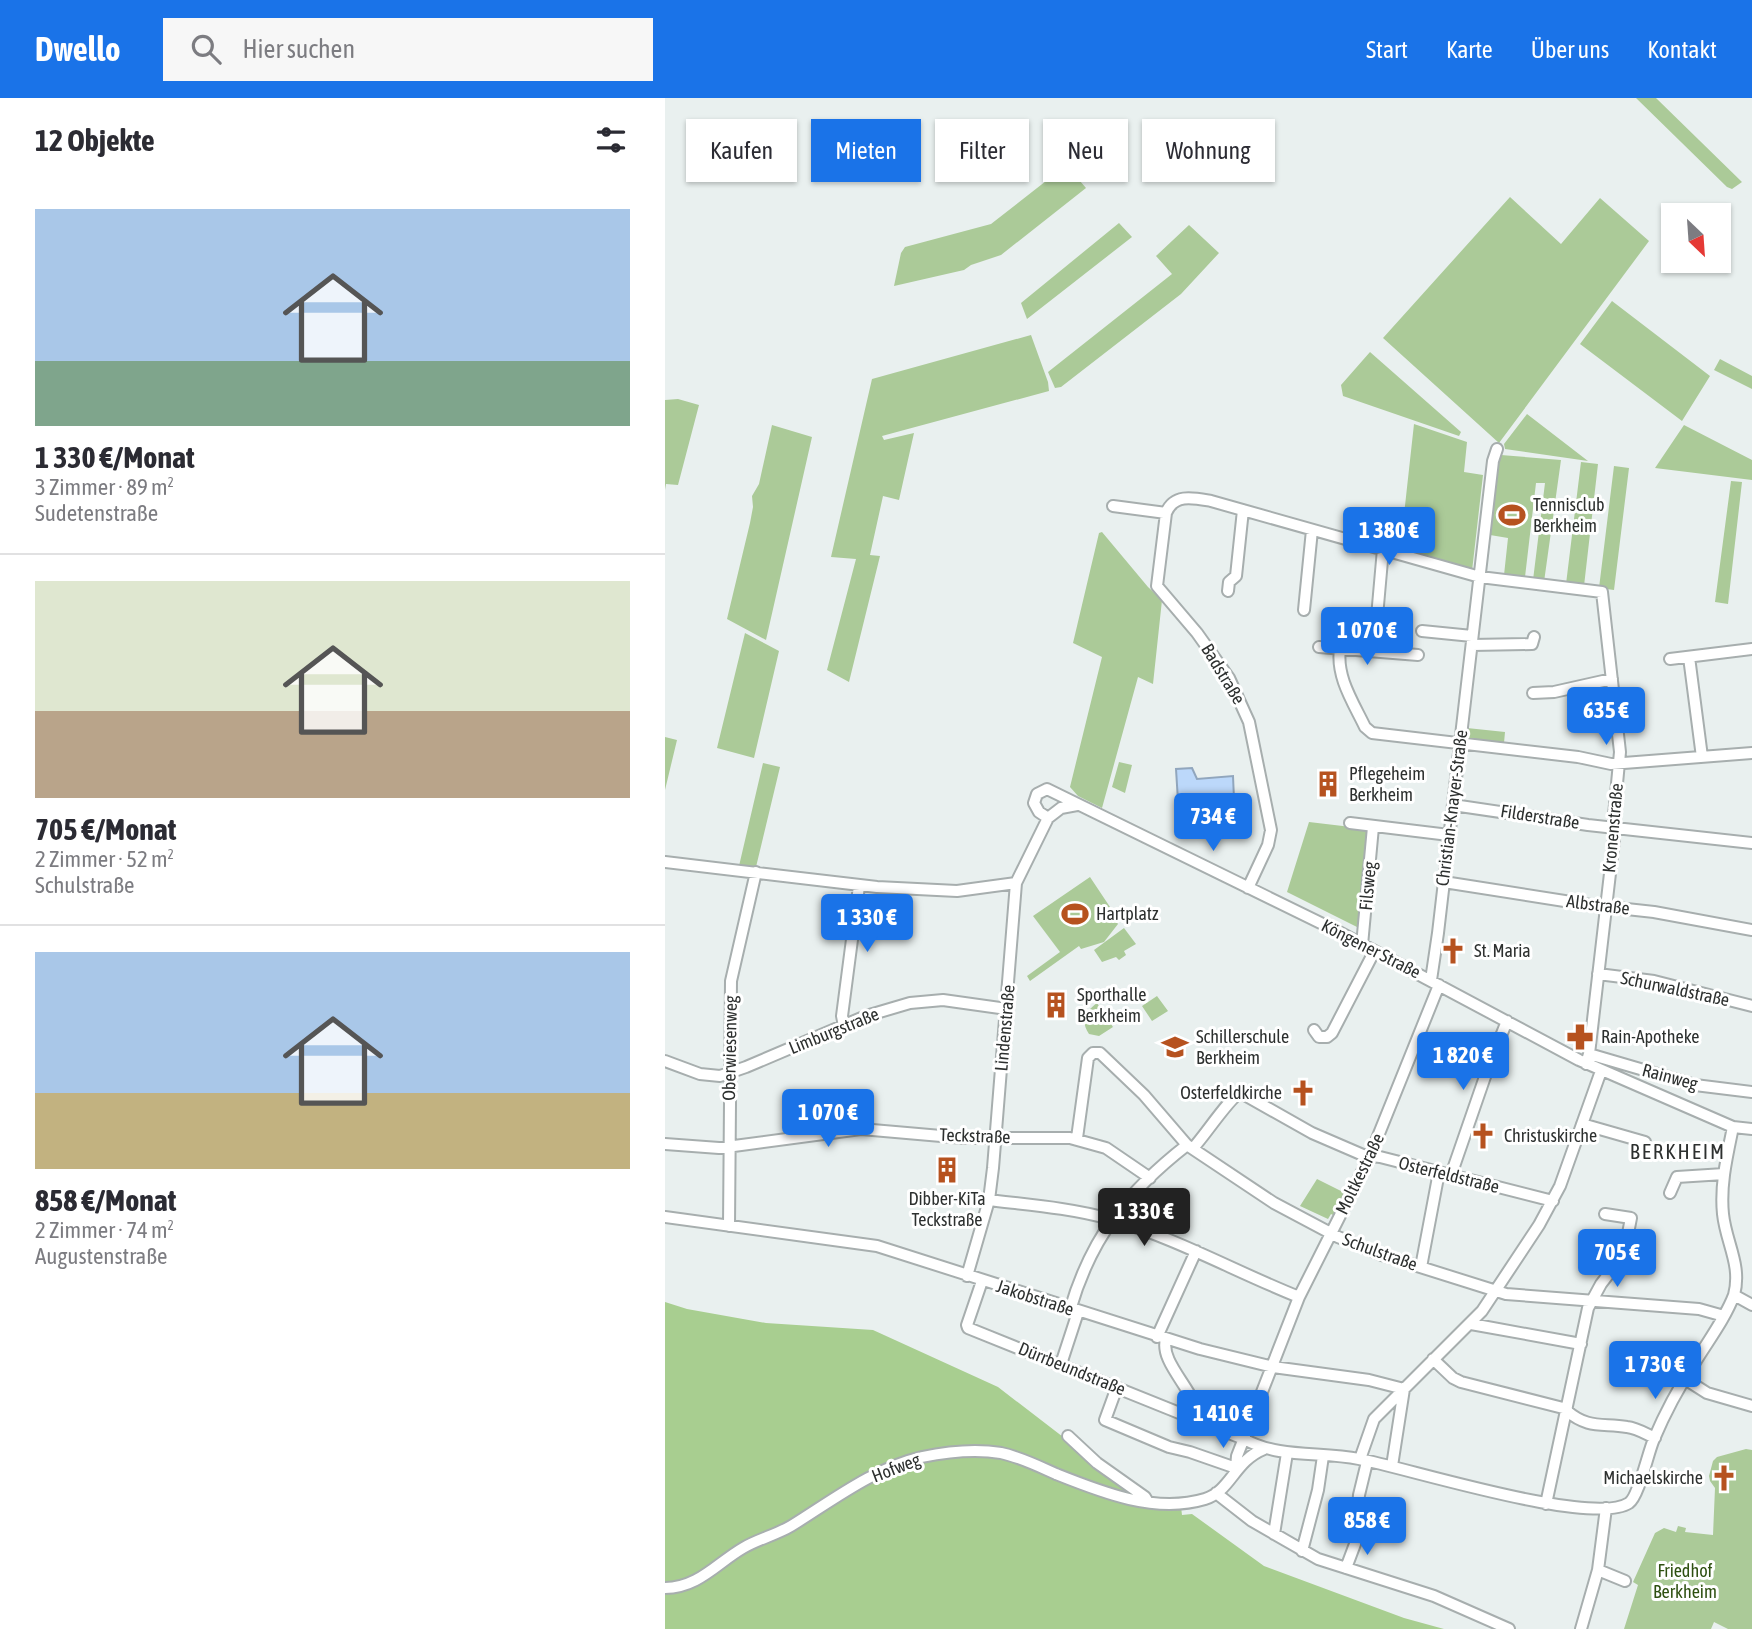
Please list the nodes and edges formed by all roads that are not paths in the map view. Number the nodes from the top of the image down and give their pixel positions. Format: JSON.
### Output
{"nodes":[{"id":1,"x":1497,"y":449,"type":"dead end"},
{"id":2,"x":1113,"y":506,"type":"dead end"},
{"id":3,"x":1243,"y":510,"type":"junction"},
{"id":4,"x":1166,"y":513,"type":"junction"},
{"id":5,"x":1312,"y":530,"type":"junction"},
{"id":6,"x":1383,"y":550,"type":"junction"},
{"id":7,"x":1480,"y":577,"type":"junction"},
{"id":8,"x":1228,"y":591,"type":"dead end"},
{"id":9,"x":1304,"y":610,"type":"dead end"},
{"id":10,"x":1376,"y":628,"type":"dead end"},
{"id":11,"x":1422,"y":631,"type":"dead end"},
{"id":12,"x":1534,"y":637,"type":"dead end"},
{"id":13,"x":1472,"y":640,"type":"junction"},
{"id":14,"x":1319,"y":647,"type":"dead end"},
{"id":15,"x":1340,"y":649,"type":"junction"},
{"id":16,"x":1752,"y":649,"type":"edge"},
{"id":17,"x":1417,"y":656,"type":"dead end"},
{"id":18,"x":1689,"y":657,"type":"junction"},
{"id":19,"x":1670,"y":659,"type":"dead end"},
{"id":20,"x":1612,"y":679,"type":"junction"},
{"id":21,"x":1533,"y":693,"type":"dead end"},
{"id":22,"x":1460,"y":742,"type":"junction"},
{"id":23,"x":1752,"y":753,"type":"edge"},
{"id":24,"x":1702,"y":757,"type":"junction"},
{"id":25,"x":1619,"y":764,"type":"junction"},
{"id":26,"x":1077,"y":805,"type":"junction"},
{"id":27,"x":1453,"y":805,"type":"junction"},
{"id":28,"x":1048,"y":818,"type":"junction"},
{"id":29,"x":1350,"y":823,"type":"dead end"},
{"id":30,"x":1373,"y":827,"type":"junction"},
{"id":31,"x":1614,"y":828,"type":"junction"},
{"id":32,"x":1449,"y":835,"type":"junction"},
{"id":33,"x":1752,"y":843,"type":"edge"},
{"id":34,"x":665,"y":862,"type":"edge"},
{"id":35,"x":756,"y":872,"type":"junction"},
{"id":36,"x":1444,"y":882,"type":"junction"},
{"id":37,"x":1016,"y":883,"type":"junction"},
{"id":38,"x":859,"y":886,"type":"junction"},
{"id":39,"x":1248,"y":888,"type":"junction"},
{"id":40,"x":1606,"y":906,"type":"junction"},
{"id":41,"x":1752,"y":930,"type":"edge"},
{"id":42,"x":1362,"y":945,"type":"junction"},
{"id":43,"x":1374,"y":952,"type":"junction"},
{"id":44,"x":1598,"y":974,"type":"junction"},
{"id":45,"x":1435,"y":982,"type":"junction"},
{"id":46,"x":1752,"y":1006,"type":"edge"},
{"id":47,"x":1007,"y":1009,"type":"junction"},
{"id":48,"x":1507,"y":1021,"type":"junction"},
{"id":49,"x":844,"y":1026,"type":"junction"},
{"id":50,"x":1314,"y":1030,"type":"dead end"},
{"id":51,"x":1588,"y":1059,"type":"junction"},
{"id":52,"x":665,"y":1061,"type":"edge"},
{"id":53,"x":1601,"y":1071,"type":"junction"},
{"id":54,"x":730,"y":1073,"type":"junction"},
{"id":55,"x":1752,"y":1092,"type":"edge"},
{"id":56,"x":1582,"y":1124,"type":"junction"},
{"id":57,"x":1733,"y":1128,"type":"junction"},
{"id":58,"x":1752,"y":1129,"type":"edge"},
{"id":59,"x":1077,"y":1138,"type":"junction"},
{"id":60,"x":996,"y":1139,"type":"junction"},
{"id":61,"x":1645,"y":1142,"type":"dead end"},
{"id":62,"x":665,"y":1144,"type":"edge"},
{"id":63,"x":1191,"y":1146,"type":"junction"},
{"id":64,"x":729,"y":1147,"type":"junction"},
{"id":65,"x":1370,"y":1156,"type":"junction"},
{"id":66,"x":1439,"y":1172,"type":"junction"},
{"id":67,"x":1724,"y":1174,"type":"junction"},
{"id":68,"x":1451,"y":1175,"type":"junction"},
{"id":69,"x":1150,"y":1178,"type":"junction"},
{"id":70,"x":1670,"y":1193,"type":"dead end"},
{"id":71,"x":989,"y":1199,"type":"junction"},
{"id":72,"x":1553,"y":1201,"type":"junction"},
{"id":73,"x":1605,"y":1214,"type":"dead end"},
{"id":74,"x":665,"y":1217,"type":"edge"},
{"id":75,"x":1112,"y":1220,"type":"junction"},
{"id":76,"x":729,"y":1226,"type":"junction"},
{"id":77,"x":1330,"y":1233,"type":"junction"},
{"id":78,"x":1196,"y":1251,"type":"junction"},
{"id":79,"x":1421,"y":1267,"type":"junction"},
{"id":80,"x":967,"y":1276,"type":"junction"},
{"id":81,"x":982,"y":1281,"type":"junction"},
{"id":82,"x":1496,"y":1290,"type":"junction"},
{"id":83,"x":1734,"y":1295,"type":"junction"},
{"id":84,"x":1299,"y":1297,"type":"junction"},
{"id":85,"x":1591,"y":1300,"type":"junction"},
{"id":86,"x":1752,"y":1305,"type":"edge"},
{"id":87,"x":1074,"y":1311,"type":"junction"},
{"id":88,"x":1724,"y":1316,"type":"junction"},
{"id":89,"x":1471,"y":1324,"type":"junction"},
{"id":90,"x":1162,"y":1338,"type":"junction"},
{"id":91,"x":1581,"y":1344,"type":"junction"},
{"id":92,"x":1433,"y":1359,"type":"junction"},
{"id":93,"x":1061,"y":1364,"type":"junction"},
{"id":94,"x":1273,"y":1367,"type":"junction"},
{"id":95,"x":1685,"y":1379,"type":"junction"},
{"id":96,"x":1117,"y":1387,"type":"junction"},
{"id":97,"x":1404,"y":1389,"type":"junction"},
{"id":98,"x":1752,"y":1406,"type":"edge"},
{"id":99,"x":1567,"y":1410,"type":"junction"},
{"id":100,"x":1199,"y":1421,"type":"junction"},
{"id":101,"x":1068,"y":1436,"type":"dead end"},
{"id":102,"x":1654,"y":1438,"type":"junction"},
{"id":103,"x":1244,"y":1439,"type":"junction"},
{"id":104,"x":1264,"y":1450,"type":"junction"},
{"id":105,"x":1287,"y":1452,"type":"junction"},
{"id":106,"x":1323,"y":1456,"type":"junction"},
{"id":107,"x":1364,"y":1460,"type":"junction"},
{"id":108,"x":1392,"y":1466,"type":"junction"},
{"id":109,"x":1236,"y":1468,"type":"junction"},
{"id":110,"x":1216,"y":1493,"type":"junction"},
{"id":111,"x":1148,"y":1502,"type":"junction"},
{"id":112,"x":1546,"y":1504,"type":"junction"},
{"id":113,"x":1606,"y":1508,"type":"junction"},
{"id":114,"x":1274,"y":1534,"type":"junction"},
{"id":115,"x":1303,"y":1550,"type":"junction"},
{"id":116,"x":1346,"y":1568,"type":"junction"},
{"id":117,"x":1598,"y":1570,"type":"junction"},
{"id":118,"x":1625,"y":1581,"type":"dead end"},
{"id":119,"x":665,"y":1588,"type":"edge"},
{"id":120,"x":1509,"y":1629,"type":"edge"},
{"id":121,"x":1581,"y":1629,"type":"edge"}],
"edges":[{"from":1,"to":7,"type":"street","name":"Christian-Knayer-Straße"},
{"from":2,"to":4,"type":"street"},
{"from":3,"to":4,"type":"street"},
{"from":3,"to":5,"type":"street"},
{"from":3,"to":8,"type":"street"},
{"from":4,"to":39,"type":"street","name":"Badstraße"},
{"from":5,"to":6,"type":"street"},
{"from":5,"to":9,"type":"street"},
{"from":6,"to":7,"type":"street"},
{"from":6,"to":10,"type":"street"},
{"from":7,"to":13,"type":"street","name":"Christian-Knayer-Straße"},
{"from":7,"to":20,"type":"street","name":"Kronenstraße"},
{"from":11,"to":13,"type":"street"},
{"from":12,"to":13,"type":"street"},
{"from":13,"to":22,"type":"street","name":"Christian-Knayer-Straße"},
{"from":14,"to":15,"type":"street"},
{"from":15,"to":17,"type":"street"},
{"from":15,"to":22,"type":"street"},
{"from":16,"to":18,"type":"street"},
{"from":18,"to":19,"type":"street"},
{"from":18,"to":24,"type":"street"},
{"from":20,"to":21,"type":"street"},
{"from":20,"to":25,"type":"street","name":"Kronenstraße"},
{"from":22,"to":25,"type":"street"},
{"from":22,"to":27,"type":"street","name":"Christian-Knayer-Straße"},
{"from":23,"to":24,"type":"street"},
{"from":24,"to":25,"type":"street"},
{"from":25,"to":31,"type":"street","name":"Kronenstraße"},
{"from":26,"to":28,"type":"street"},
{"from":26,"to":28,"type":"street","name":"Köngener Straße"},
{"from":26,"to":39,"type":"street","name":"Köngener Straße"},
{"from":27,"to":31,"type":"street","name":"Filderstraße"},
{"from":27,"to":32,"type":"street","name":"Christian-Knayer-Straße"},
{"from":28,"to":37,"type":"street","name":"Lindenstraße"},
{"from":29,"to":30,"type":"street"},
{"from":30,"to":32,"type":"street"},
{"from":30,"to":42,"type":"street","name":"Filsweg"},
{"from":31,"to":33,"type":"street","name":"Filderstraße"},
{"from":31,"to":40,"type":"street","name":"Kronenstraße"},
{"from":32,"to":36,"type":"street","name":"Christian-Knayer-Straße"},
{"from":34,"to":35,"type":"street"},
{"from":35,"to":38,"type":"street"},
{"from":35,"to":54,"type":"street","name":"Oberwiesenweg"},
{"from":36,"to":40,"type":"street","name":"Albstraße"},
{"from":36,"to":45,"type":"street","name":"Christian-Knayer-Straße"},
{"from":37,"to":38,"type":"street"},
{"from":37,"to":47,"type":"street","name":"Lindenstraße"},
{"from":38,"to":49,"type":"street"},
{"from":39,"to":42,"type":"street","name":"Köngener Straße"},
{"from":40,"to":41,"type":"street","name":"Albstraße"},
{"from":40,"to":44,"type":"street","name":"Kronenstraße"},
{"from":42,"to":43,"type":"street","name":"Köngener Straße"},
{"from":43,"to":45,"type":"street","name":"Köngener Straße"},
{"from":43,"to":50,"type":"street"},
{"from":44,"to":46,"type":"street","name":"Schurwaldstraße"},
{"from":44,"to":51,"type":"street","name":"Kronenstraße"},
{"from":45,"to":48,"type":"street","name":"Köngener Straße"},
{"from":45,"to":65,"type":"street","name":"Moltkestraße"},
{"from":47,"to":49,"type":"street","name":"Limburgstraße"},
{"from":47,"to":60,"type":"street","name":"Lindenstraße"},
{"from":48,"to":51,"type":"street","name":"Köngener Straße"},
{"from":48,"to":68,"type":"street"},
{"from":49,"to":54,"type":"street","name":"Limburgstraße"},
{"from":51,"to":53,"type":"street","name":"Köngener Straße"},
{"from":51,"to":55,"type":"street","name":"Rainweg"},
{"from":52,"to":54,"type":"street","name":"Limburgstraße"},
{"from":53,"to":56,"type":"street"},
{"from":53,"to":57,"type":"street","name":"Köngener Straße"},
{"from":54,"to":64,"type":"street","name":"Oberwiesenweg"},
{"from":56,"to":61,"type":"street"},
{"from":56,"to":72,"type":"street"},
{"from":57,"to":58,"type":"street"},
{"from":57,"to":67,"type":"street"},
{"from":59,"to":60,"type":"street","name":"Teckstraße"},
{"from":59,"to":63,"type":"street","name":"Schulstraße"},
{"from":59,"to":69,"type":"street","name":"Teckstraße"},
{"from":60,"to":64,"type":"street","name":"Teckstraße"},
{"from":60,"to":71,"type":"street","name":"Lindenstraße"},
{"from":62,"to":64,"type":"street","name":"Teckstraße"},
{"from":63,"to":65,"type":"street","name":"Osterfeldstraße"},
{"from":63,"to":69,"type":"street"},
{"from":63,"to":77,"type":"street","name":"Schulstraße"},
{"from":64,"to":76,"type":"street","name":"Oberwiesenweg"},
{"from":65,"to":66,"type":"street","name":"Osterfeldstraße"},
{"from":65,"to":77,"type":"street","name":"Moltkestraße"},
{"from":66,"to":68,"type":"street","name":"Osterfeldstraße"},
{"from":66,"to":79,"type":"street"},
{"from":67,"to":70,"type":"street"},
{"from":67,"to":83,"type":"street"},
{"from":68,"to":72,"type":"street","name":"Osterfeldstraße"},
{"from":69,"to":75,"type":"street"},
{"from":71,"to":75,"type":"street"},
{"from":71,"to":80,"type":"street","name":"Lindenstraße"},
{"from":72,"to":82,"type":"street"},
{"from":73,"to":85,"type":"street"},
{"from":74,"to":76,"type":"street","name":"Jakobstraße"},
{"from":75,"to":78,"type":"street"},
{"from":75,"to":87,"type":"street"},
{"from":76,"to":80,"type":"street","name":"Jakobstraße"},
{"from":77,"to":79,"type":"street","name":"Schulstraße"},
{"from":77,"to":84,"type":"street","name":"Moltkestraße"},
{"from":78,"to":84,"type":"street"},
{"from":78,"to":90,"type":"street"},
{"from":79,"to":82,"type":"street","name":"Schulstraße"},
{"from":80,"to":81,"type":"street","name":"Jakobstraße"},
{"from":81,"to":87,"type":"street","name":"Jakobstraße"},
{"from":81,"to":93,"type":"street","name":"Dürrbeundstraße"},
{"from":82,"to":85,"type":"street","name":"Schulstraße"},
{"from":82,"to":89,"type":"street"},
{"from":83,"to":86,"type":"street"},
{"from":83,"to":88,"type":"street"},
{"from":84,"to":94,"type":"street","name":"Moltkestraße"},
{"from":85,"to":88,"type":"street","name":"Schulstraße"},
{"from":85,"to":91,"type":"street"},
{"from":87,"to":90,"type":"street","name":"Jakobstraße"},
{"from":87,"to":93,"type":"street"},
{"from":88,"to":95,"type":"street"},
{"from":89,"to":91,"type":"street"},
{"from":89,"to":92,"type":"street"},
{"from":90,"to":94,"type":"street","name":"Jakobstraße"},
{"from":90,"to":100,"type":"street"},
{"from":91,"to":99,"type":"street"},
{"from":92,"to":97,"type":"street"},
{"from":92,"to":99,"type":"street"},
{"from":93,"to":96,"type":"street","name":"Dürrbeundstraße"},
{"from":94,"to":97,"type":"street","name":"Jakobstraße"},
{"from":94,"to":103,"type":"street","name":"Moltkestraße"},
{"from":95,"to":98,"type":"street"},
{"from":95,"to":102,"type":"street"},
{"from":96,"to":100,"type":"street","name":"Dürrbeundstraße"},
{"from":96,"to":109,"type":"street"},
{"from":97,"to":107,"type":"street"},
{"from":97,"to":108,"type":"street"},
{"from":99,"to":102,"type":"street"},
{"from":99,"to":112,"type":"street"},
{"from":100,"to":103,"type":"street","name":"Dürrbeundstraße"},
{"from":101,"to":111,"type":"street"},
{"from":102,"to":113,"type":"street","name":"Dürrbeundstraße"},
{"from":103,"to":104,"type":"street","name":"Dürrbeundstraße"},
{"from":103,"to":109,"type":"street","name":"Moltkestraße"},
{"from":104,"to":105,"type":"street","name":"Dürrbeundstraße"},
{"from":104,"to":109,"type":"street"},
{"from":105,"to":106,"type":"street","name":"Dürrbeundstraße"},
{"from":105,"to":114,"type":"street"},
{"from":106,"to":107,"type":"street","name":"Dürrbeundstraße"},
{"from":106,"to":115,"type":"street"},
{"from":107,"to":108,"type":"street","name":"Dürrbeundstraße"},
{"from":107,"to":116,"type":"street"},
{"from":108,"to":112,"type":"street","name":"Dürrbeundstraße"},
{"from":109,"to":110,"type":"street"},
{"from":110,"to":111,"type":"street","name":"Hofweg"},
{"from":110,"to":114,"type":"street"},
{"from":111,"to":119,"type":"street","name":"Hofweg"},
{"from":112,"to":113,"type":"street","name":"Dürrbeundstraße"},
{"from":113,"to":117,"type":"street"},
{"from":114,"to":115,"type":"street"},
{"from":115,"to":116,"type":"street"},
{"from":116,"to":120,"type":"street"},
{"from":117,"to":118,"type":"street"},
{"from":117,"to":121,"type":"street"}]}
